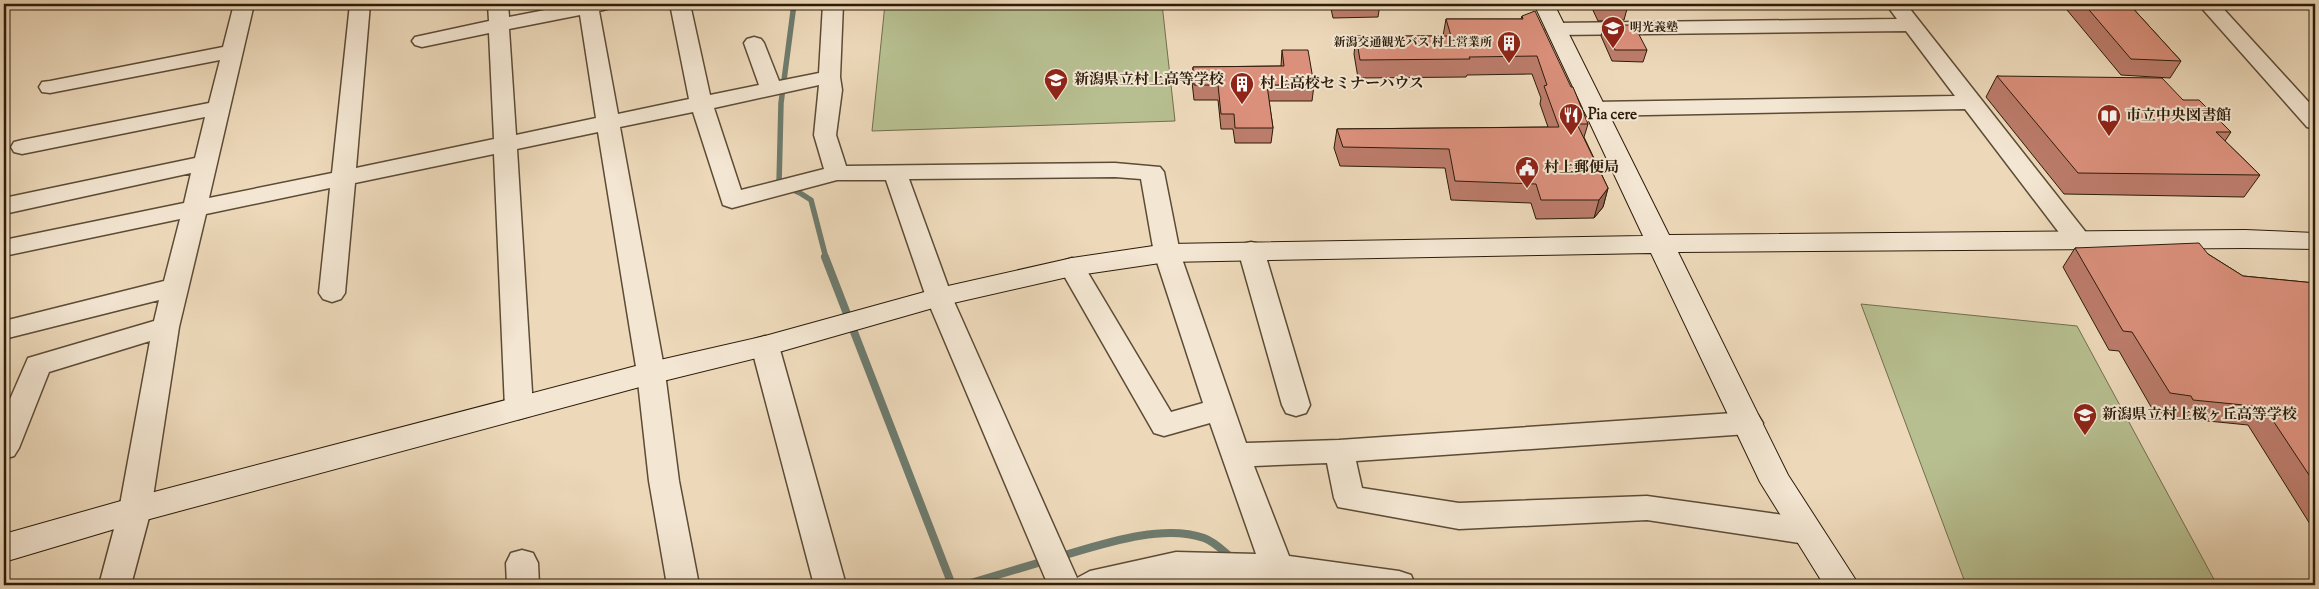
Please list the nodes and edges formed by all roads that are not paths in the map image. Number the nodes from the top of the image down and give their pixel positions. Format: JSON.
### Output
{"nodes":[{"id":1,"x":244,"y":4,"type":"edge"},
{"id":2,"x":360,"y":4,"type":"edge"},
{"id":3,"x":680,"y":4,"type":"edge"},
{"id":4,"x":833,"y":4,"type":"edge"},
{"id":5,"x":1544,"y":4,"type":"edge"},
{"id":6,"x":1896,"y":4,"type":"edge"},
{"id":7,"x":2208,"y":4,"type":"edge"},
{"id":8,"x":594,"y":5,"type":"edge"},
{"id":9,"x":499,"y":14,"type":"edge"},
{"id":10,"x":1912,"y":25,"type":"junction"},
{"id":11,"x":1556,"y":29,"type":"junction"},
{"id":12,"x":422,"y":40,"type":"dead end"},
{"id":13,"x":754,"y":43,"type":"dead end"},
{"id":14,"x":233,"y":51,"type":"junction"},
{"id":15,"x":829,"y":77,"type":"junction"},
{"id":16,"x":50,"y":87,"type":"dead end"},
{"id":17,"x":771,"y":89,"type":"junction"},
{"id":18,"x":1974,"y":102,"type":"junction"},
{"id":19,"x":701,"y":103,"type":"junction"},
{"id":20,"x":219,"y":108,"type":"junction"},
{"id":21,"x":1594,"y":109,"type":"junction"},
{"id":22,"x":608,"y":122,"type":"junction"},
{"id":23,"x":2315,"y":122,"type":"edge"},
{"id":24,"x":507,"y":143,"type":"junction"},
{"id":25,"x":22,"y":147,"type":"dead end"},
{"id":26,"x":206,"y":164,"type":"junction"},
{"id":27,"x":837,"y":173,"type":"junction"},
{"id":28,"x":895,"y":173,"type":"junction"},
{"id":29,"x":343,"y":177,"type":"junction"},
{"id":30,"x":4,"y":206,"type":"edge"},
{"id":31,"x":195,"y":208,"type":"junction"},
{"id":32,"x":2079,"y":241,"type":"junction"},
{"id":33,"x":2315,"y":241,"type":"edge"},
{"id":34,"x":1660,"y":244,"type":"junction"},
{"id":35,"x":4,"y":248,"type":"edge"},
{"id":36,"x":1251,"y":250,"type":"junction"},
{"id":37,"x":1167,"y":253,"type":"junction"},
{"id":38,"x":1072,"y":267,"type":"junction"},
{"id":39,"x":176,"y":287,"type":"junction"},
{"id":40,"x":332,"y":293,"type":"dead end"},
{"id":41,"x":939,"y":297,"type":"junction"},
{"id":42,"x":166,"y":327,"type":"junction"},
{"id":43,"x":4,"y":330,"type":"edge"},
{"id":44,"x":765,"y":346,"type":"junction"},
{"id":45,"x":651,"y":373,"type":"junction"},
{"id":46,"x":1296,"y":405,"type":"dead end"},
{"id":47,"x":519,"y":408,"type":"junction"},
{"id":48,"x":1220,"y":409,"type":"junction"},
{"id":49,"x":1748,"y":423,"type":"junction"},
{"id":50,"x":4,"y":448,"type":"edge"},
{"id":51,"x":1339,"y":451,"type":"junction"},
{"id":52,"x":1235,"y":455,"type":"junction"},
{"id":53,"x":135,"y":510,"type":"junction"},
{"id":54,"x":1806,"y":531,"type":"junction"},
{"id":55,"x":4,"y":548,"type":"edge"},
{"id":56,"x":1277,"y":568,"type":"junction"},
{"id":57,"x":115,"y":585,"type":"edge"},
{"id":58,"x":682,"y":585,"type":"edge"},
{"id":59,"x":830,"y":585,"type":"edge"},
{"id":60,"x":1064,"y":585,"type":"edge"},
{"id":61,"x":1090,"y":585,"type":"edge"},
{"id":62,"x":1399,"y":585,"type":"edge"},
{"id":63,"x":1842,"y":585,"type":"edge"}],
"edges":[{"from":1,"to":14,"type":"street"},
{"from":2,"to":29,"type":"street"},
{"from":3,"to":19,"type":"street"},
{"from":4,"to":15,"type":"street"},
{"from":5,"to":11,"type":"street"},
{"from":6,"to":10,"type":"street"},
{"from":7,"to":23,"type":"street"},
{"from":8,"to":9,"type":"street"},
{"from":8,"to":22,"type":"street"},
{"from":9,"to":12,"type":"street"},
{"from":9,"to":24,"type":"street"},
{"from":10,"to":11,"type":"street"},
{"from":10,"to":18,"type":"street"},
{"from":11,"to":21,"type":"street"},
{"from":13,"to":17,"type":"street"},
{"from":14,"to":16,"type":"street"},
{"from":14,"to":20,"type":"street"},
{"from":15,"to":17,"type":"street"},
{"from":15,"to":27,"type":"street"},
{"from":17,"to":19,"type":"street"},
{"from":18,"to":21,"type":"street"},
{"from":18,"to":32,"type":"street"},
{"from":19,"to":22,"type":"street"},
{"from":19,"to":27,"type":"street"},
{"from":20,"to":25,"type":"street"},
{"from":20,"to":26,"type":"street"},
{"from":21,"to":34,"type":"street"},
{"from":22,"to":24,"type":"street"},
{"from":22,"to":45,"type":"street"},
{"from":24,"to":29,"type":"street"},
{"from":24,"to":47,"type":"street"},
{"from":26,"to":30,"type":"street"},
{"from":26,"to":31,"type":"street"},
{"from":27,"to":28,"type":"street"},
{"from":28,"to":37,"type":"street"},
{"from":28,"to":41,"type":"street"},
{"from":29,"to":31,"type":"street"},
{"from":29,"to":40,"type":"street"},
{"from":31,"to":35,"type":"street"},
{"from":31,"to":39,"type":"street"},
{"from":32,"to":33,"type":"street"},
{"from":32,"to":34,"type":"street"},
{"from":34,"to":36,"type":"street"},
{"from":34,"to":49,"type":"street"},
{"from":36,"to":37,"type":"street"},
{"from":36,"to":46,"type":"street"},
{"from":37,"to":38,"type":"street"},
{"from":37,"to":48,"type":"street"},
{"from":38,"to":41,"type":"street"},
{"from":38,"to":48,"type":"street"},
{"from":39,"to":42,"type":"street"},
{"from":39,"to":43,"type":"street"},
{"from":41,"to":44,"type":"street"},
{"from":41,"to":60,"type":"street"},
{"from":42,"to":50,"type":"street"},
{"from":42,"to":53,"type":"street"},
{"from":44,"to":45,"type":"street"},
{"from":44,"to":59,"type":"street"},
{"from":45,"to":47,"type":"street"},
{"from":45,"to":58,"type":"street"},
{"from":47,"to":53,"type":"street"},
{"from":48,"to":52,"type":"street"},
{"from":49,"to":51,"type":"street"},
{"from":49,"to":54,"type":"street"},
{"from":51,"to":52,"type":"street"},
{"from":51,"to":54,"type":"street"},
{"from":52,"to":56,"type":"street"},
{"from":53,"to":55,"type":"street"},
{"from":53,"to":57,"type":"street"},
{"from":54,"to":63,"type":"street"},
{"from":56,"to":61,"type":"street"},
{"from":56,"to":62,"type":"street"}]}
